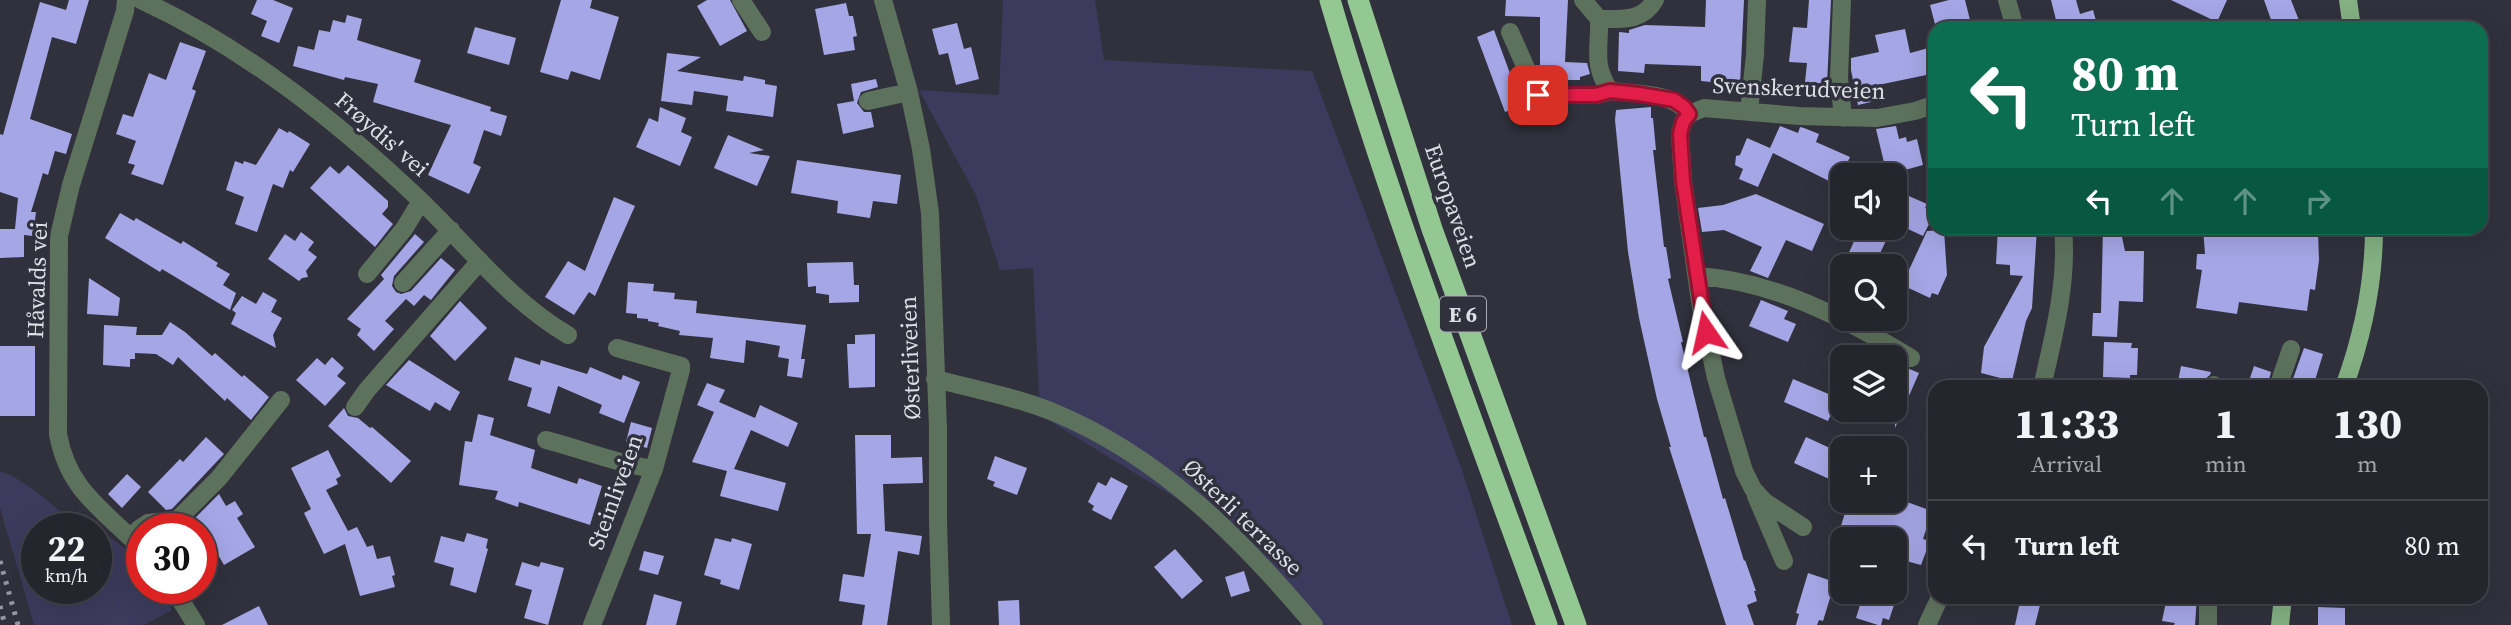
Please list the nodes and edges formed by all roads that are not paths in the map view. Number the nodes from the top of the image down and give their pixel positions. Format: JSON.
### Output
{"nodes":[{"id":1,"x":126,"y":0,"type":"edge"},
{"id":2,"x":141,"y":0,"type":"edge"},
{"id":3,"x":741,"y":0,"type":"edge"},
{"id":4,"x":883,"y":0,"type":"edge"},
{"id":5,"x":1330,"y":0,"type":"edge"},
{"id":6,"x":1359,"y":0,"type":"edge"},
{"id":7,"x":1583,"y":0,"type":"edge"},
{"id":8,"x":1655,"y":0,"type":"edge"},
{"id":9,"x":1758,"y":0,"type":"edge"},
{"id":10,"x":1842,"y":0,"type":"edge"},
{"id":11,"x":2007,"y":0,"type":"edge"},
{"id":12,"x":2348,"y":0,"type":"edge"},
{"id":13,"x":1599,"y":19,"type":"junction"},
{"id":14,"x":2013,"y":21,"type":"edge"},
{"id":15,"x":2351,"y":21,"type":"edge"},
{"id":16,"x":762,"y":32,"type":"dead end"},
{"id":17,"x":1510,"y":33,"type":"dead end"},
{"id":18,"x":1610,"y":91,"type":"junction"},
{"id":19,"x":909,"y":92,"type":"junction"},
{"id":20,"x":868,"y":101,"type":"dead end"},
{"id":21,"x":1928,"y":107,"type":"edge"},
{"id":22,"x":1749,"y":111,"type":"junction"},
{"id":23,"x":1689,"y":114,"type":"junction"},
{"id":24,"x":1843,"y":118,"type":"junction"},
{"id":25,"x":421,"y":201,"type":"junction"},
{"id":26,"x":451,"y":230,"type":"junction"},
{"id":27,"x":2063,"y":235,"type":"edge"},
{"id":28,"x":2373,"y":235,"type":"edge"},
{"id":29,"x":480,"y":261,"type":"junction"},
{"id":30,"x":367,"y":274,"type":"dead end"},
{"id":31,"x":1697,"y":276,"type":"junction"},
{"id":32,"x":404,"y":283,"type":"dead end"},
{"id":33,"x":568,"y":335,"type":"dead end"},
{"id":34,"x":617,"y":348,"type":"dead end"},
{"id":35,"x":2291,"y":349,"type":"dead end"},
{"id":36,"x":1911,"y":358,"type":"dead end"},
{"id":37,"x":935,"y":379,"type":"junction"},
{"id":38,"x":2044,"y":380,"type":"edge"},
{"id":39,"x":2280,"y":380,"type":"edge"},
{"id":40,"x":2346,"y":380,"type":"edge"},
{"id":41,"x":281,"y":400,"type":"dead end"},
{"id":42,"x":355,"y":407,"type":"dead end"},
{"id":43,"x":546,"y":440,"type":"dead end"},
{"id":44,"x":654,"y":469,"type":"junction"},
{"id":45,"x":1753,"y":489,"type":"junction"},
{"id":46,"x":184,"y":513,"type":"edge"},
{"id":47,"x":1803,"y":527,"type":"dead end"},
{"id":48,"x":126,"y":534,"type":"edge"},
{"id":49,"x":1784,"y":561,"type":"dead end"},
{"id":50,"x":183,"y":604,"type":"edge"},
{"id":51,"x":1937,"y":604,"type":"edge"},
{"id":52,"x":2208,"y":604,"type":"edge"},
{"id":53,"x":2282,"y":604,"type":"edge"},
{"id":54,"x":196,"y":625,"type":"edge"},
{"id":55,"x":592,"y":625,"type":"edge"},
{"id":56,"x":942,"y":625,"type":"edge"},
{"id":57,"x":1314,"y":625,"type":"edge"},
{"id":58,"x":1547,"y":625,"type":"edge"},
{"id":59,"x":1576,"y":625,"type":"edge"},
{"id":60,"x":1927,"y":625,"type":"edge"},
{"id":61,"x":2208,"y":625,"type":"edge"},
{"id":62,"x":2280,"y":625,"type":"edge"}],
"edges":[{"from":1,"to":48,"type":"street","name":"Håvalds vei"},
{"from":2,"to":25,"type":"street","name":"Frøydis' vei"},
{"from":3,"to":16,"type":"street"},
{"from":4,"to":19,"type":"street","name":"Østerliveien"},
{"from":5,"to":58,"type":"highway","number":"E 6"},
{"from":6,"to":59,"type":"highway","name":"Europaveien","number":"E 6"},
{"from":7,"to":13,"type":"street"},
{"from":8,"to":13,"type":"street"},
{"from":9,"to":22,"type":"street"},
{"from":10,"to":24,"type":"street"},
{"from":11,"to":14,"type":"street"},
{"from":12,"to":15,"type":"main road"},
{"from":13,"to":18,"type":"street"},
{"from":17,"to":18,"type":"street"},
{"from":18,"to":23,"type":"street"},
{"from":19,"to":20,"type":"street"},
{"from":19,"to":37,"type":"street","name":"Østerliveien"},
{"from":21,"to":24,"type":"street","name":"Svenskerudveien"},
{"from":22,"to":23,"type":"street","name":"Svenskerudveien"},
{"from":22,"to":24,"type":"street","name":"Svenskerudveien"},
{"from":23,"to":31,"type":"street","name":"Svenskerudveien"},
{"from":25,"to":26,"type":"street","name":"Frøydis' vei"},
{"from":25,"to":30,"type":"street"},
{"from":26,"to":29,"type":"street","name":"Frøydis' vei"},
{"from":26,"to":32,"type":"street"},
{"from":27,"to":38,"type":"street"},
{"from":28,"to":40,"type":"main road"},
{"from":29,"to":33,"type":"street","name":"Frøydis' vei"},
{"from":29,"to":42,"type":"street"},
{"from":31,"to":36,"type":"street"},
{"from":31,"to":45,"type":"street","name":"Svenskerudveien"},
{"from":34,"to":44,"type":"street","name":"Steinliveien"},
{"from":35,"to":39,"type":"street"},
{"from":37,"to":56,"type":"street","name":"Østerliveien"},
{"from":37,"to":57,"type":"street","name":"Østerli terrasse"},
{"from":41,"to":46,"type":"street"},
{"from":43,"to":44,"type":"street"},
{"from":44,"to":55,"type":"street","name":"Steinliveien"},
{"from":45,"to":47,"type":"street","name":"Svenskerudveien"},
{"from":45,"to":49,"type":"street"},
{"from":50,"to":54,"type":"street"},
{"from":51,"to":60,"type":"street"},
{"from":52,"to":61,"type":"street"},
{"from":53,"to":62,"type":"main road"}]}
